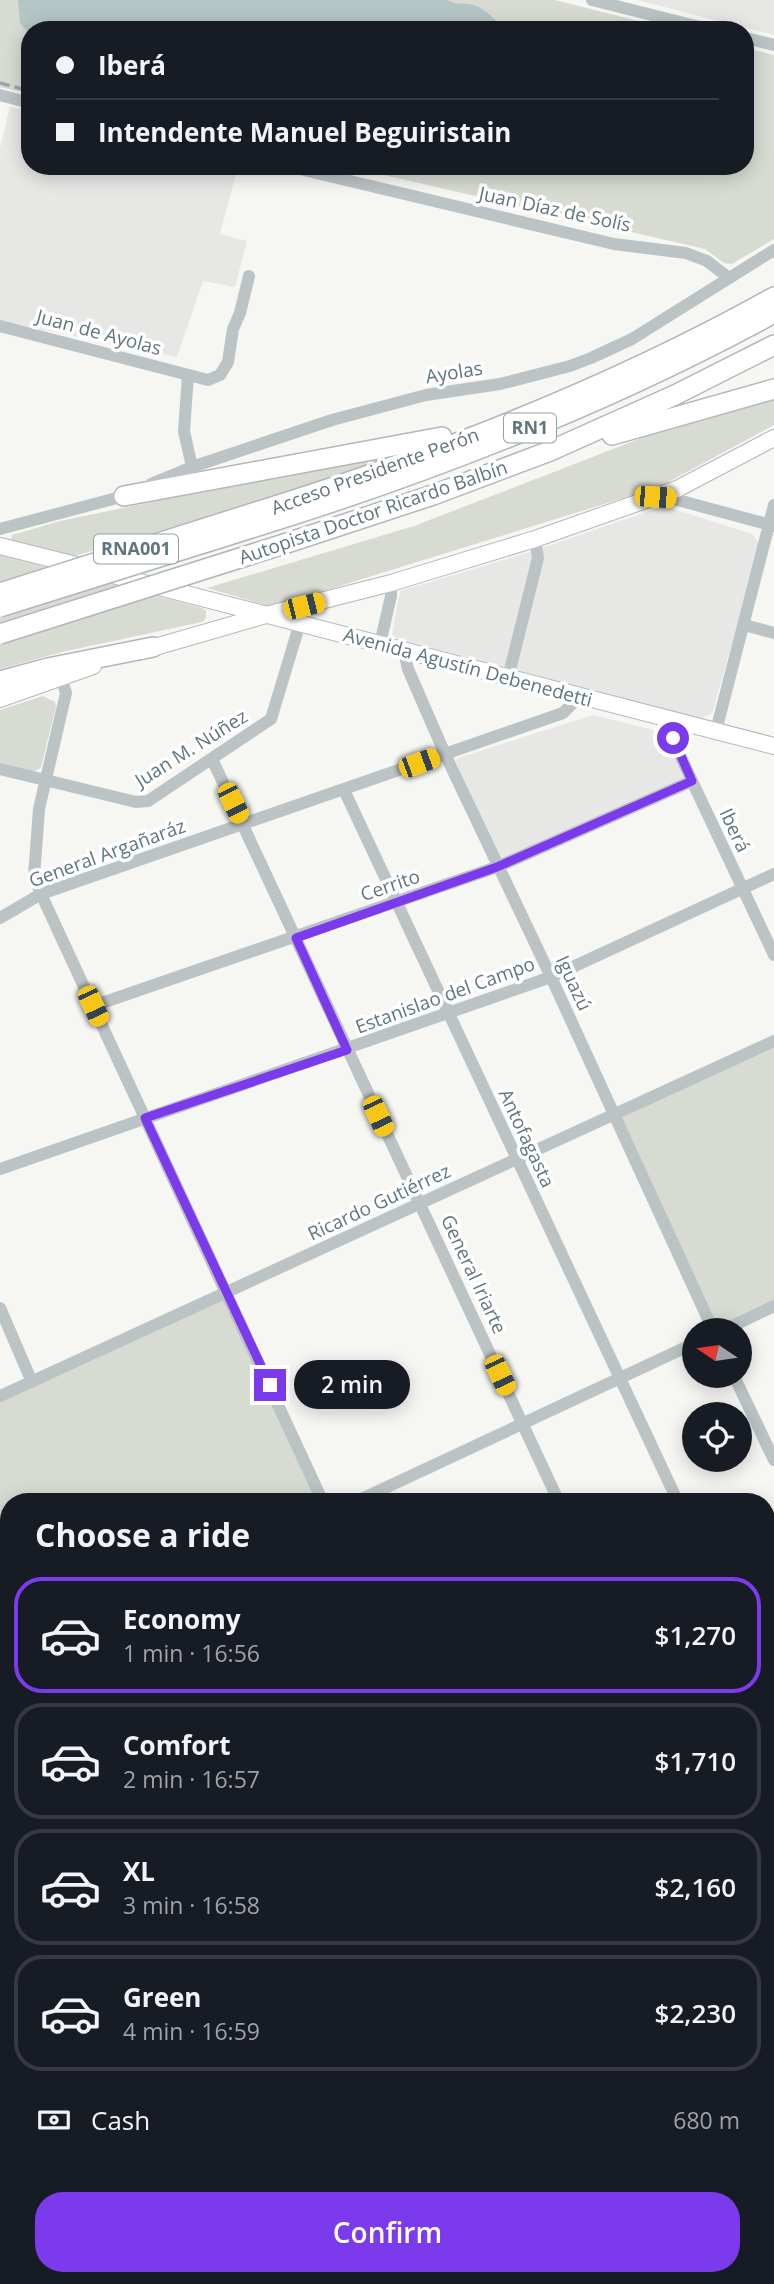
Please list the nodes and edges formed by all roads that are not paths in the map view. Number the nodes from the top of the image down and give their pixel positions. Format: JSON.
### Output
{"nodes":[{"id":1,"x":592,"y":0,"type":"edge"},
{"id":2,"x":676,"y":21,"type":"edge"},
{"id":3,"x":754,"y":40,"type":"edge"},
{"id":4,"x":774,"y":45,"type":"edge"},
{"id":5,"x":0,"y":96,"type":"edge"},
{"id":6,"x":21,"y":101,"type":"edge"},
{"id":7,"x":325,"y":175,"type":"edge"},
{"id":8,"x":774,"y":250,"type":"edge"},
{"id":9,"x":250,"y":276,"type":"dead end"},
{"id":10,"x":729,"y":278,"type":"junction"},
{"id":11,"x":774,"y":297,"type":"edge"},
{"id":12,"x":774,"y":313,"type":"edge"},
{"id":13,"x":0,"y":326,"type":"edge"},
{"id":14,"x":774,"y":345,"type":"edge"},
{"id":15,"x":188,"y":375,"type":"junction"},
{"id":16,"x":774,"y":389,"type":"edge"},
{"id":17,"x":537,"y":410,"type":"junction"},
{"id":18,"x":774,"y":438,"type":"edge"},
{"id":19,"x":550,"y":451,"type":"junction"},
{"id":20,"x":191,"y":467,"type":"junction"},
{"id":21,"x":124,"y":496,"type":"junction"},
{"id":22,"x":655,"y":497,"type":"junction"},
{"id":23,"x":774,"y":505,"type":"edge"},
{"id":24,"x":274,"y":514,"type":"junction"},
{"id":25,"x":772,"y":525,"type":"edge"},
{"id":26,"x":0,"y":529,"type":"edge"},
{"id":27,"x":535,"y":539,"type":"junction"},
{"id":28,"x":0,"y":546,"type":"edge"},
{"id":29,"x":391,"y":583,"type":"junction"},
{"id":30,"x":0,"y":593,"type":"edge"},
{"id":31,"x":0,"y":607,"type":"edge"},
{"id":32,"x":266,"y":615,"type":"junction"},
{"id":33,"x":300,"y":623,"type":"junction"},
{"id":34,"x":744,"y":625,"type":"junction"},
{"id":35,"x":774,"y":633,"type":"edge"},
{"id":36,"x":0,"y":634,"type":"edge"},
{"id":37,"x":380,"y":644,"type":"junction"},
{"id":38,"x":153,"y":647,"type":"junction"},
{"id":39,"x":404,"y":651,"type":"junction"},
{"id":40,"x":61,"y":677,"type":"junction"},
{"id":41,"x":508,"y":678,"type":"junction"},
{"id":42,"x":0,"y":681,"type":"edge"},
{"id":43,"x":580,"y":696,"type":"junction"},
{"id":44,"x":0,"y":699,"type":"edge"},
{"id":45,"x":668,"y":718,"type":"junction"},
{"id":46,"x":716,"y":730,"type":"junction"},
{"id":47,"x":774,"y":746,"type":"edge"},
{"id":48,"x":445,"y":754,"type":"junction"},
{"id":49,"x":212,"y":760,"type":"junction"},
{"id":50,"x":0,"y":769,"type":"edge"},
{"id":51,"x":44,"y":780,"type":"junction"},
{"id":52,"x":692,"y":781,"type":"junction"},
{"id":53,"x":344,"y":790,"type":"junction"},
{"id":54,"x":243,"y":824,"type":"junction"},
{"id":55,"x":497,"y":867,"type":"junction"},
{"id":56,"x":774,"y":874,"type":"edge"},
{"id":57,"x":741,"y":890,"type":"junction"},
{"id":58,"x":41,"y":894,"type":"junction"},
{"id":59,"x":397,"y":903,"type":"junction"},
{"id":60,"x":0,"y":918,"type":"edge"},
{"id":61,"x":296,"y":938,"type":"junction"},
{"id":62,"x":774,"y":956,"type":"edge"},
{"id":63,"x":551,"y":977,"type":"junction"},
{"id":64,"x":93,"y":1006,"type":"junction"},
{"id":65,"x":449,"y":1014,"type":"junction"},
{"id":66,"x":774,"y":1041,"type":"edge"},
{"id":67,"x":347,"y":1050,"type":"junction"},
{"id":68,"x":614,"y":1114,"type":"junction"},
{"id":69,"x":145,"y":1118,"type":"junction"},
{"id":70,"x":516,"y":1161,"type":"junction"},
{"id":71,"x":0,"y":1169,"type":"edge"},
{"id":72,"x":421,"y":1205,"type":"junction"},
{"id":73,"x":227,"y":1294,"type":"junction"},
{"id":74,"x":774,"y":1307,"type":"edge"},
{"id":75,"x":0,"y":1308,"type":"edge"},
{"id":76,"x":708,"y":1318,"type":"edge"},
{"id":77,"x":750,"y":1318,"type":"edge"},
{"id":78,"x":682,"y":1349,"type":"edge"},
{"id":79,"x":619,"y":1376,"type":"junction"},
{"id":80,"x":32,"y":1382,"type":"junction"},
{"id":81,"x":740,"y":1388,"type":"edge"},
{"id":82,"x":0,"y":1396,"type":"edge"},
{"id":83,"x":522,"y":1424,"type":"junction"},
{"id":84,"x":774,"y":1460,"type":"edge"},
{"id":85,"x":319,"y":1493,"type":"edge"},
{"id":86,"x":374,"y":1493,"type":"edge"},
{"id":87,"x":555,"y":1493,"type":"edge"},
{"id":88,"x":674,"y":1493,"type":"edge"}],
"edges":[{"from":1,"to":2,"type":"street"},
{"from":3,"to":4,"type":"street"},
{"from":5,"to":6,"type":"street"},
{"from":7,"to":10,"type":"street","name":"Juan Díaz de Solís"},
{"from":8,"to":10,"type":"street","name":"Ayolas"},
{"from":9,"to":15,"type":"street","name":"Juan de Ayolas"},
{"from":10,"to":20,"type":"street","name":"Ayolas"},
{"from":11,"to":17,"type":"highway","name":"Acceso Presidente Perón","number":"RNA001"},
{"from":12,"to":24,"type":"highway","name":"Autopista Doctor Ricardo Balbín","number":"RN1"},
{"from":13,"to":15,"type":"street","name":"Juan de Ayolas"},
{"from":14,"to":19,"type":"highway","name":"Autopista Doctor Ricardo Balbín","number":"RN1"},
{"from":15,"to":20,"type":"street"},
{"from":16,"to":19,"type":"highway"},
{"from":17,"to":21,"type":"highway"},
{"from":17,"to":24,"type":"highway","name":"Acceso Presidente Perón","number":"RNA001"},
{"from":18,"to":22,"type":"main road"},
{"from":19,"to":36,"type":"highway","name":"Autopista Doctor Ricardo Balbín","number":"RN1","bridge":true},
{"from":20,"to":21,"type":"street","name":"Ayolas"},
{"from":21,"to":26,"type":"street","name":"Ayolas"},
{"from":22,"to":25,"type":"street"},
{"from":22,"to":27,"type":"main road"},
{"from":23,"to":25,"type":"street"},
{"from":24,"to":30,"type":"highway","name":"Acceso Presidente Perón","number":"RNA001","bridge":true},
{"from":24,"to":31,"type":"highway","name":"Autopista Doctor Ricardo Balbín","number":"RN1","bridge":true},
{"from":25,"to":34,"type":"street"},
{"from":27,"to":29,"type":"main road"},
{"from":27,"to":41,"type":"street"},
{"from":28,"to":32,"type":"main road","name":"Avenida Agustín Debenedetti"},
{"from":29,"to":32,"type":"main road"},
{"from":29,"to":37,"type":"street"},
{"from":32,"to":33,"type":"main road","name":"Avenida Agustín Debenedetti"},
{"from":32,"to":38,"type":"main road"},
{"from":33,"to":37,"type":"main road","name":"Avenida Agustín Debenedetti"},
{"from":33,"to":49,"type":"street","name":"Juan M. Núñez"},
{"from":34,"to":35,"type":"street"},
{"from":34,"to":46,"type":"street"},
{"from":37,"to":39,"type":"main road","name":"Avenida Agustín Debenedetti"},
{"from":38,"to":40,"type":"main road"},
{"from":38,"to":42,"type":"highway"},
{"from":39,"to":41,"type":"main road","name":"Avenida Agustín Debenedetti"},
{"from":39,"to":48,"type":"street","name":"Iguazú"},
{"from":40,"to":44,"type":"main road"},
{"from":40,"to":51,"type":"street"},
{"from":41,"to":43,"type":"main road","name":"Avenida Agustín Debenedetti"},
{"from":43,"to":45,"type":"main road","name":"Avenida Agustín Debenedetti"},
{"from":43,"to":48,"type":"street","name":"General Argañaráz"},
{"from":45,"to":46,"type":"main road","name":"Avenida Agustín Debenedetti"},
{"from":45,"to":52,"type":"street","name":"Iberá"},
{"from":46,"to":47,"type":"main road","name":"Avenida Agustín Debenedetti"},
{"from":48,"to":53,"type":"street","name":"General Argañaráz"},
{"from":48,"to":55,"type":"street","name":"Iguazú"},
{"from":49,"to":51,"type":"street","name":"Juan M. Núñez"},
{"from":49,"to":54,"type":"street","name":"General Iriarte"},
{"from":50,"to":51,"type":"street","name":"Juan M. Núñez"},
{"from":51,"to":58,"type":"street"},
{"from":52,"to":55,"type":"street","name":"Cerrito"},
{"from":52,"to":57,"type":"street","name":"Iberá"},
{"from":53,"to":54,"type":"street","name":"General Argañaráz"},
{"from":53,"to":59,"type":"street","name":"Antofagasta"},
{"from":54,"to":58,"type":"street","name":"General Argañaráz"},
{"from":54,"to":61,"type":"street","name":"General Iriarte"},
{"from":55,"to":59,"type":"street","name":"Cerrito"},
{"from":55,"to":63,"type":"street","name":"Iguazú"},
{"from":56,"to":57,"type":"street","name":"Estanislao del Campo"},
{"from":57,"to":62,"type":"street","name":"Iberá"},
{"from":57,"to":63,"type":"street","name":"Estanislao del Campo"},
{"from":58,"to":60,"type":"street","name":"General Argañaráz"},
{"from":58,"to":64,"type":"street"},
{"from":59,"to":61,"type":"street","name":"Cerrito"},
{"from":59,"to":65,"type":"street","name":"Antofagasta"},
{"from":61,"to":64,"type":"street","name":"Cerrito"},
{"from":61,"to":67,"type":"street","name":"General Iriarte"},
{"from":63,"to":65,"type":"street","name":"Estanislao del Campo"},
{"from":63,"to":68,"type":"street","name":"Iguazú"},
{"from":64,"to":69,"type":"street"},
{"from":65,"to":67,"type":"street","name":"Estanislao del Campo"},
{"from":65,"to":70,"type":"street","name":"Antofagasta"},
{"from":66,"to":68,"type":"street","name":"Ricardo Gutiérrez"},
{"from":67,"to":69,"type":"street","name":"Estanislao del Campo"},
{"from":67,"to":72,"type":"street","name":"General Iriarte"},
{"from":68,"to":70,"type":"street","name":"Ricardo Gutiérrez"},
{"from":68,"to":76,"type":"street","name":"Iguazú"},
{"from":69,"to":71,"type":"street","name":"Estanislao del Campo"},
{"from":69,"to":73,"type":"street"},
{"from":70,"to":72,"type":"street","name":"Ricardo Gutiérrez"},
{"from":70,"to":79,"type":"street","name":"Antofagasta"},
{"from":72,"to":73,"type":"street","name":"Ricardo Gutiérrez"},
{"from":72,"to":83,"type":"street","name":"General Iriarte"},
{"from":73,"to":80,"type":"street","name":"Ricardo Gutiérrez"},
{"from":73,"to":85,"type":"street"},
{"from":74,"to":77,"type":"street"},
{"from":75,"to":80,"type":"street"},
{"from":78,"to":79,"type":"street"},
{"from":79,"to":83,"type":"street"},
{"from":79,"to":88,"type":"street","name":"Antofagasta"},
{"from":80,"to":82,"type":"street","name":"Ricardo Gutiérrez"},
{"from":81,"to":84,"type":"street"},
{"from":83,"to":86,"type":"street"},
{"from":83,"to":87,"type":"street","name":"General Iriarte"}]}
